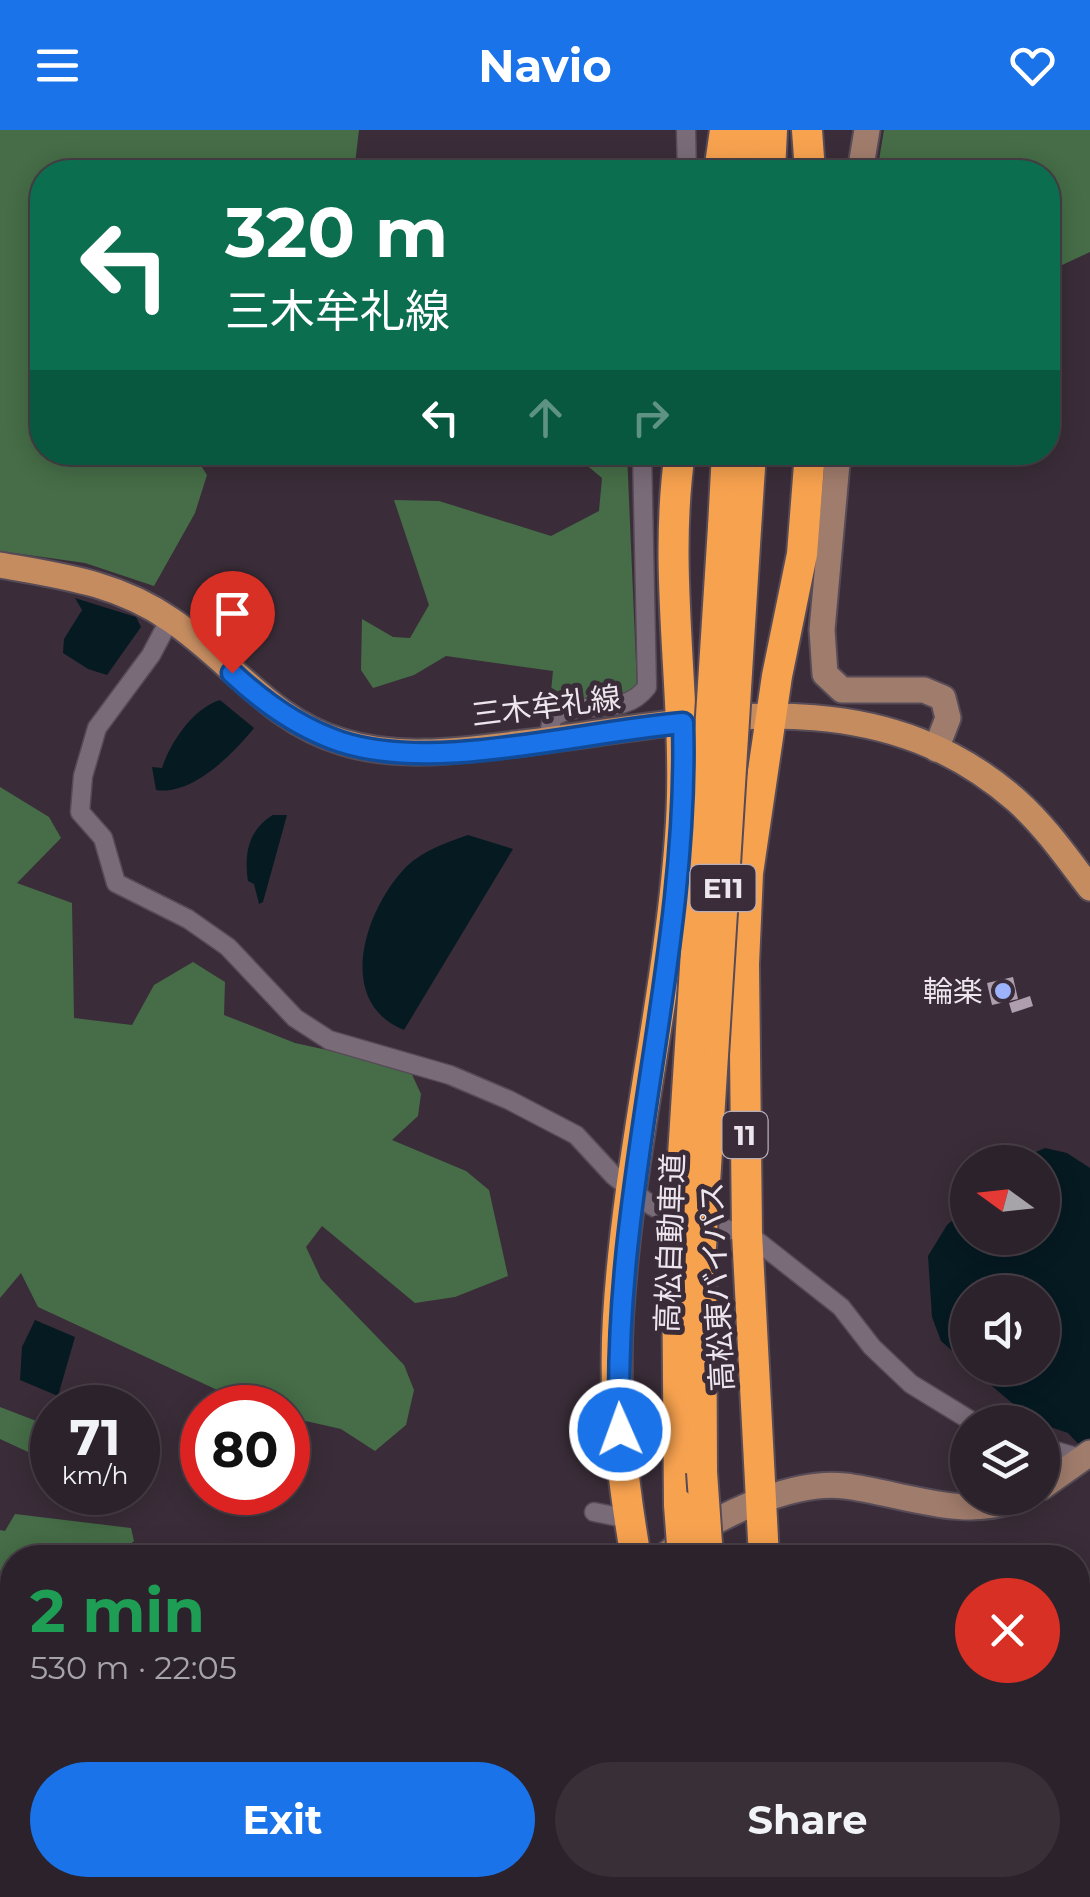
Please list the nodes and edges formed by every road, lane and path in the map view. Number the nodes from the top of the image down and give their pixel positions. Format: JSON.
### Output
{"nodes":[{"id":1,"x":686,"y":130,"type":"edge"},
{"id":2,"x":726,"y":130,"type":"edge"},
{"id":3,"x":747,"y":130,"type":"edge"},
{"id":4,"x":772,"y":130,"type":"edge"},
{"id":5,"x":808,"y":130,"type":"edge"},
{"id":6,"x":868,"y":130,"type":"edge"},
{"id":7,"x":687,"y":160,"type":"edge"},
{"id":8,"x":721,"y":160,"type":"edge"},
{"id":9,"x":745,"y":160,"type":"edge"},
{"id":10,"x":771,"y":160,"type":"edge"},
{"id":11,"x":809,"y":160,"type":"edge"},
{"id":12,"x":862,"y":160,"type":"edge"},
{"id":13,"x":642,"y":465,"type":"edge"},
{"id":14,"x":679,"y":465,"type":"edge"},
{"id":15,"x":729,"y":465,"type":"edge"},
{"id":16,"x":748,"y":465,"type":"edge"},
{"id":17,"x":809,"y":465,"type":"edge"},
{"id":18,"x":837,"y":465,"type":"edge"},
{"id":19,"x":734,"y":528,"type":"junction"},
{"id":20,"x":0,"y":564,"type":"edge"},
{"id":21,"x":170,"y":619,"type":"junction"},
{"id":22,"x":770,"y":714,"type":"junction"},
{"id":23,"x":683,"y":723,"type":"junction"},
{"id":24,"x":548,"y":740,"type":"junction"},
{"id":25,"x":936,"y":748,"type":"junction"},
{"id":26,"x":1090,"y":888,"type":"edge"},
{"id":27,"x":634,"y":1191,"type":"junction"},
{"id":28,"x":747,"y":1233,"type":"junction"},
{"id":29,"x":689,"y":1248,"type":"junction"},
{"id":30,"x":950,"y":1408,"type":"edge"},
{"id":31,"x":1060,"y":1451,"type":"edge"},
{"id":32,"x":1088,"y":1458,"type":"edge"},
{"id":33,"x":1060,"y":1476,"type":"edge"},
{"id":34,"x":761,"y":1502,"type":"junction"},
{"id":35,"x":950,"y":1504,"type":"edge"},
{"id":36,"x":594,"y":1512,"type":"dead end"},
{"id":37,"x":630,"y":1519,"type":"junction"},
{"id":38,"x":634,"y":1545,"type":"edge"},
{"id":39,"x":678,"y":1545,"type":"edge"},
{"id":40,"x":681,"y":1545,"type":"edge"},
{"id":41,"x":707,"y":1545,"type":"edge"},
{"id":42,"x":763,"y":1545,"type":"edge"}],
"edges":[{"from":1,"to":7,"type":"street"},
{"from":2,"to":8,"type":"highway"},
{"from":3,"to":9,"type":"highway"},
{"from":4,"to":10,"type":"highway"},
{"from":5,"to":11,"type":"highway"},
{"from":6,"to":12,"type":"main road"},
{"from":13,"to":24,"type":"street"},
{"from":14,"to":23,"type":"highway"},
{"from":15,"to":19,"type":"highway","name":"高松自動車道","number":"E11"},
{"from":16,"to":19,"type":"highway","name":"高松自動車道","number":"E11"},
{"from":17,"to":22,"type":"highway","name":"高松東バイパス"},
{"from":18,"to":25,"type":"main road"},
{"from":19,"to":29,"type":"highway","name":"高松自動車道","number":"E11","bridge":true},
{"from":20,"to":21,"type":"main road","name":"三木牟礼線"},
{"from":21,"to":24,"type":"main road","name":"三木牟礼線"},
{"from":21,"to":27,"type":"street"},
{"from":22,"to":23,"type":"main road","name":"三木牟礼線"},
{"from":22,"to":25,"type":"main road","name":"三木牟礼線"},
{"from":22,"to":28,"type":"highway","name":"高松東バイパス","number":"11"},
{"from":23,"to":24,"type":"main road","name":"三木牟礼線"},
{"from":23,"to":27,"type":"highway"},
{"from":25,"to":26,"type":"main road","name":"三木牟礼線"},
{"from":27,"to":28,"type":"street"},
{"from":27,"to":37,"type":"highway"},
{"from":28,"to":30,"type":"street"},
{"from":28,"to":34,"type":"highway","name":"高松東バイパス","number":"11"},
{"from":29,"to":40,"type":"highway","name":"高松自動車道","number":"E11","bridge":true},
{"from":29,"to":41,"type":"highway","name":"高松自動車道","number":"E11","bridge":true},
{"from":31,"to":32,"type":"street"},
{"from":32,"to":33,"type":"main road"},
{"from":34,"to":35,"type":"main road"},
{"from":34,"to":39,"type":"main road"},
{"from":34,"to":42,"type":"highway","name":"高松東バイパス","number":"11"},
{"from":36,"to":37,"type":"street"},
{"from":37,"to":38,"type":"highway"}]}
